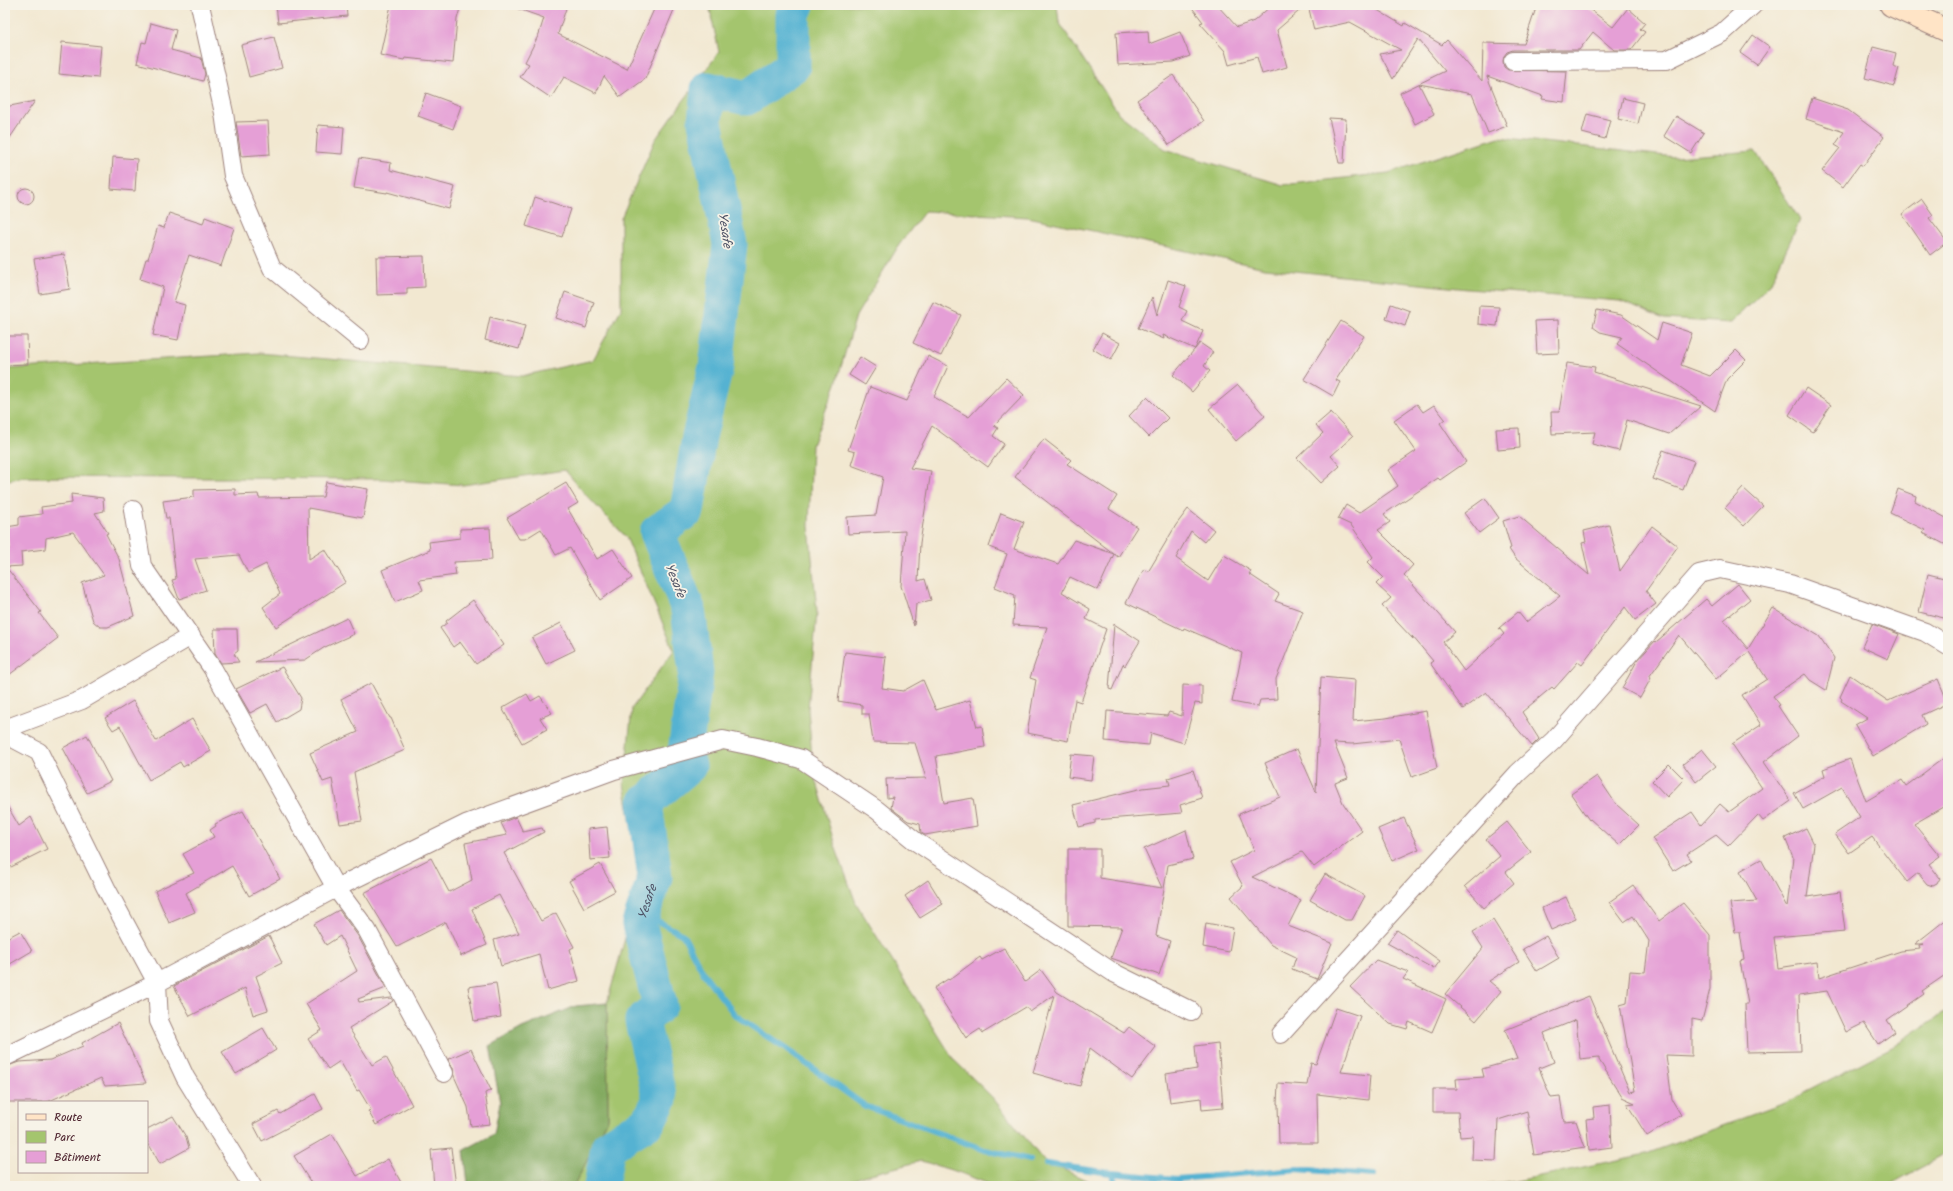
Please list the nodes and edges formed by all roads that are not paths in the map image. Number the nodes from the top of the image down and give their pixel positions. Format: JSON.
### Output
{"nodes":[{"id":1,"x":200,"y":5,"type":"edge"},
{"id":2,"x":1753,"y":5,"type":"edge"},
{"id":3,"x":1891,"y":5,"type":"edge"},
{"id":4,"x":1948,"y":31,"type":"edge"},
{"id":5,"x":1513,"y":61,"type":"dead end"},
{"id":6,"x":360,"y":340,"type":"dead end"},
{"id":7,"x":133,"y":510,"type":"dead end"},
{"id":8,"x":191,"y":636,"type":"junction"},
{"id":9,"x":1948,"y":646,"type":"edge"},
{"id":10,"x":5,"y":729,"type":"edge"},
{"id":11,"x":5,"y":734,"type":"edge"},
{"id":12,"x":336,"y":888,"type":"junction"},
{"id":13,"x":157,"y":983,"type":"junction"},
{"id":14,"x":1191,"y":1010,"type":"dead end"},
{"id":15,"x":1281,"y":1034,"type":"dead end"},
{"id":16,"x":5,"y":1057,"type":"edge"},
{"id":17,"x":444,"y":1073,"type":"dead end"},
{"id":18,"x":252,"y":1186,"type":"edge"}],
"edges":[{"from":1,"to":6,"type":"street"},
{"from":2,"to":5,"type":"street"},
{"from":3,"to":4,"type":"street"},
{"from":7,"to":8,"type":"street"},
{"from":8,"to":10,"type":"street"},
{"from":8,"to":12,"type":"street"},
{"from":9,"to":15,"type":"street"},
{"from":11,"to":13,"type":"street"},
{"from":12,"to":13,"type":"street"},
{"from":12,"to":14,"type":"street"},
{"from":12,"to":17,"type":"street"},
{"from":13,"to":16,"type":"street"},
{"from":13,"to":18,"type":"street"}]}
